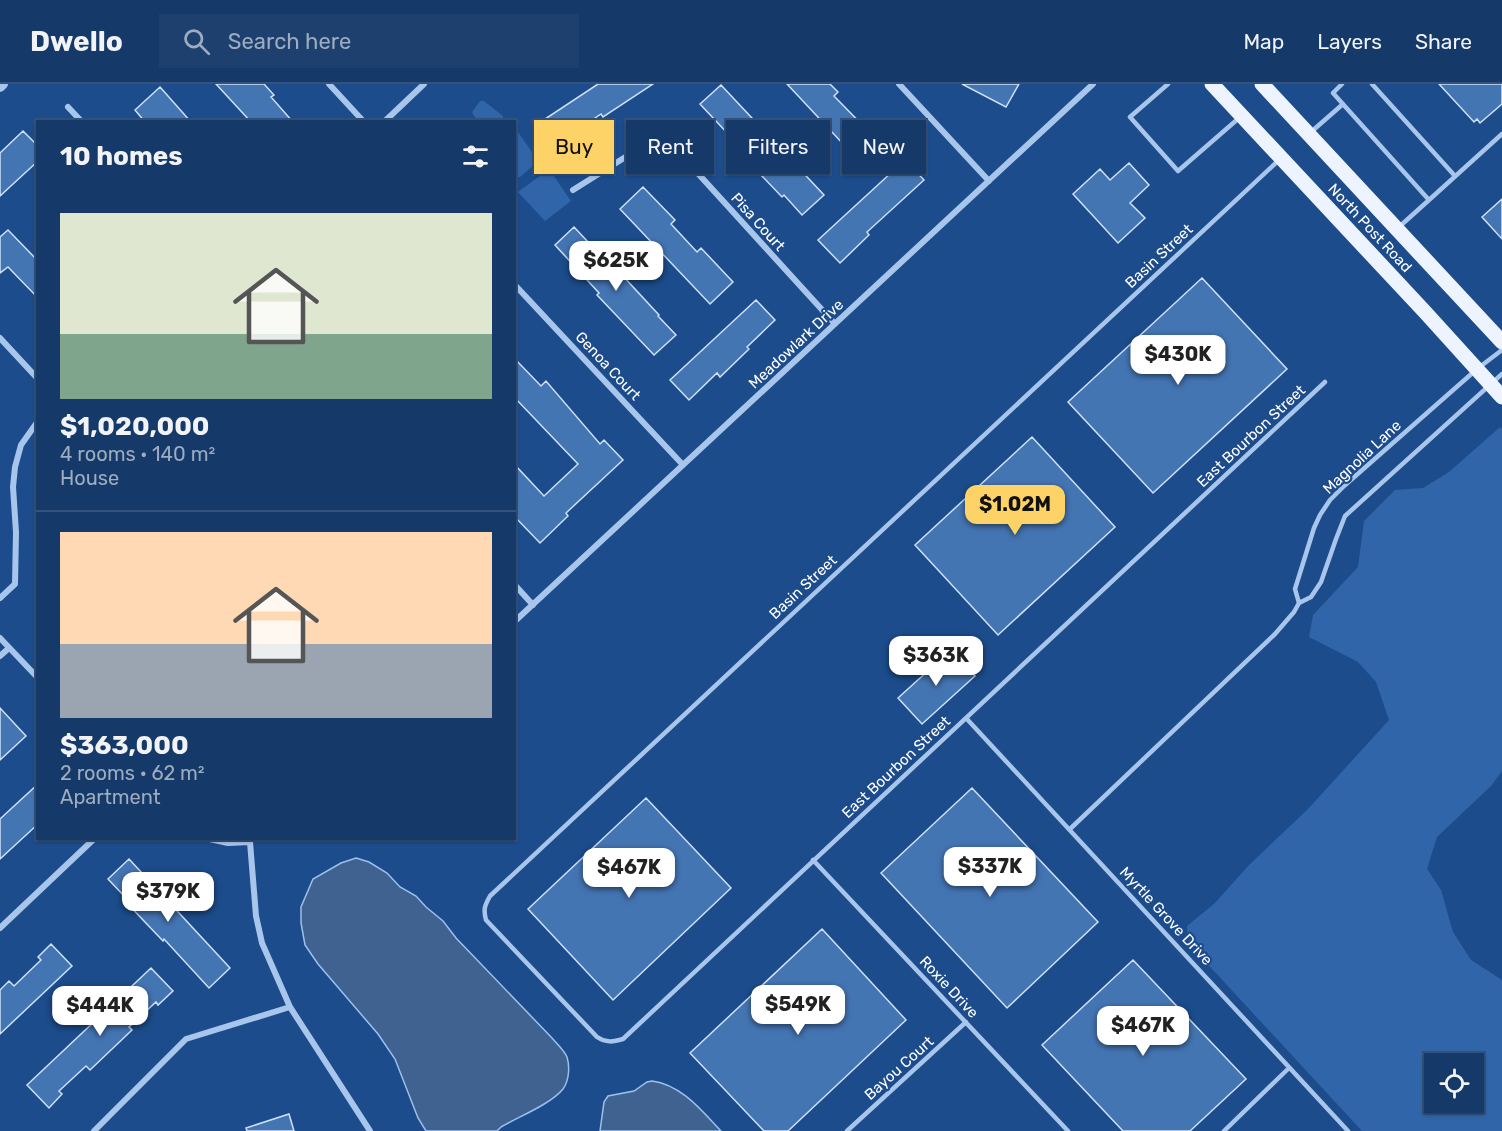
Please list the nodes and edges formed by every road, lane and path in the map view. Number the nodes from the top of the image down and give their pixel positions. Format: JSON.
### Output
{"nodes":[{"id":1,"x":329,"y":84,"type":"edge"},
{"id":2,"x":424,"y":84,"type":"edge"},
{"id":3,"x":899,"y":84,"type":"edge"},
{"id":4,"x":1093,"y":84,"type":"edge"},
{"id":5,"x":1168,"y":84,"type":"edge"},
{"id":6,"x":1212,"y":84,"type":"edge"},
{"id":7,"x":1262,"y":84,"type":"edge"},
{"id":8,"x":1342,"y":84,"type":"edge"},
{"id":9,"x":1372,"y":84,"type":"edge"},
{"id":10,"x":1342,"y":104,"type":"junction"},
{"id":11,"x":68,"y":107,"type":"dead end"},
{"id":12,"x":1241,"y":116,"type":"junction"},
{"id":13,"x":80,"y":120,"type":"edge"},
{"id":14,"x":362,"y":120,"type":"edge"},
{"id":15,"x":386,"y":120,"type":"edge"},
{"id":16,"x":1502,"y":134,"type":"edge"},
{"id":17,"x":1309,"y":135,"type":"junction"},
{"id":18,"x":1281,"y":158,"type":"junction"},
{"id":19,"x":1455,"y":176,"type":"junction"},
{"id":20,"x":989,"y":181,"type":"junction"},
{"id":21,"x":573,"y":190,"type":"dead end"},
{"id":22,"x":1429,"y":200,"type":"junction"},
{"id":23,"x":1397,"y":229,"type":"junction"},
{"id":24,"x":516,"y":286,"type":"edge"},
{"id":25,"x":835,"y":324,"type":"junction"},
{"id":26,"x":0,"y":338,"type":"edge"},
{"id":27,"x":1502,"y":342,"type":"edge"},
{"id":28,"x":1502,"y":350,"type":"edge"},
{"id":29,"x":1477,"y":369,"type":"junction"},
{"id":30,"x":36,"y":377,"type":"edge"},
{"id":31,"x":1497,"y":379,"type":"edge"},
{"id":32,"x":1325,"y":382,"type":"dead end"},
{"id":33,"x":1502,"y":397,"type":"edge"},
{"id":34,"x":36,"y":425,"type":"edge"},
{"id":35,"x":683,"y":465,"type":"junction"},
{"id":36,"x":516,"y":586,"type":"edge"},
{"id":37,"x":0,"y":598,"type":"edge"},
{"id":38,"x":1299,"y":603,"type":"junction"},
{"id":39,"x":533,"y":605,"type":"junction"},
{"id":40,"x":516,"y":620,"type":"edge"},
{"id":41,"x":0,"y":638,"type":"edge"},
{"id":42,"x":9,"y":648,"type":"junction"},
{"id":43,"x":0,"y":656,"type":"edge"},
{"id":44,"x":36,"y":676,"type":"edge"},
{"id":45,"x":966,"y":718,"type":"junction"},
{"id":46,"x":1070,"y":829,"type":"junction"},
{"id":47,"x":93,"y":840,"type":"edge"},
{"id":48,"x":214,"y":840,"type":"edge"},
{"id":49,"x":813,"y":860,"type":"junction"},
{"id":50,"x":0,"y":928,"type":"edge"},
{"id":51,"x":290,"y":1007,"type":"junction"},
{"id":52,"x":966,"y":1022,"type":"junction"},
{"id":53,"x":611,"y":1042,"type":"joint"},
{"id":54,"x":1289,"y":1068,"type":"junction"},
{"id":55,"x":94,"y":1131,"type":"edge"},
{"id":56,"x":370,"y":1131,"type":"edge"},
{"id":57,"x":847,"y":1131,"type":"edge"},
{"id":58,"x":1068,"y":1131,"type":"edge"},
{"id":59,"x":1224,"y":1131,"type":"edge"},
{"id":60,"x":1348,"y":1131,"type":"edge"}],
"edges":[{"from":1,"to":14,"type":"street"},
{"from":2,"to":15,"type":"street"},
{"from":3,"to":20,"type":"street"},
{"from":4,"to":20,"type":"street","name":"Meadowlark Drive"},
{"from":5,"to":12,"type":"lane"},
{"from":6,"to":12,"type":"main road","name":"North Post Road"},
{"from":7,"to":17,"type":"main road","name":"North Post Road"},
{"from":8,"to":10,"type":"lane"},
{"from":9,"to":19,"type":"lane"},
{"from":10,"to":17,"type":"lane"},
{"from":10,"to":22,"type":"lane"},
{"from":11,"to":13,"type":"street"},
{"from":12,"to":18,"type":"main road","name":"North Post Road"},
{"from":16,"to":19,"type":"lane"},
{"from":17,"to":23,"type":"main road","name":"North Post Road"},
{"from":18,"to":29,"type":"main road","name":"North Post Road"},
{"from":18,"to":53,"type":"lane","name":"Basin Street"},
{"from":19,"to":22,"type":"lane"},
{"from":20,"to":25,"type":"street","name":"Meadowlark Drive"},
{"from":21,"to":25,"type":"street","name":"Pisa Court"},
{"from":22,"to":23,"type":"lane"},
{"from":23,"to":27,"type":"main road","name":"North Post Road"},
{"from":24,"to":35,"type":"street","name":"Genoa Court"},
{"from":25,"to":35,"type":"street","name":"Meadowlark Drive"},
{"from":26,"to":30,"type":"street"},
{"from":28,"to":29,"type":"lane","name":"Magnolia Lane"},
{"from":29,"to":31,"type":"main road","name":"North Post Road"},
{"from":29,"to":38,"type":"lane","name":"Magnolia Lane"},
{"from":31,"to":33,"type":"main road","name":"North Post Road"},
{"from":31,"to":38,"type":"lane","name":"Magnolia Lane"},
{"from":32,"to":45,"type":"lane","name":"East Bourbon Street"},
{"from":34,"to":37,"type":"street"},
{"from":35,"to":39,"type":"street","name":"Meadowlark Drive"},
{"from":36,"to":39,"type":"street"},
{"from":38,"to":46,"type":"lane","name":"Magnolia Lane"},
{"from":39,"to":40,"type":"street","name":"Meadowlark Drive"},
{"from":41,"to":42,"type":"street"},
{"from":42,"to":43,"type":"street"},
{"from":42,"to":44,"type":"street"},
{"from":45,"to":46,"type":"lane","name":"Myrtle Grove Drive"},
{"from":45,"to":49,"type":"lane","name":"East Bourbon Street"},
{"from":46,"to":54,"type":"lane","name":"Myrtle Grove Drive"},
{"from":47,"to":50,"type":"street"},
{"from":48,"to":51,"type":"street"},
{"from":49,"to":52,"type":"lane","name":"Roxie Drive"},
{"from":49,"to":53,"type":"lane","name":"East Bourbon Street"},
{"from":51,"to":55,"type":"street"},
{"from":51,"to":56,"type":"street"},
{"from":52,"to":57,"type":"lane","name":"Bayou Court"},
{"from":52,"to":58,"type":"lane","name":"Roxie Drive"},
{"from":54,"to":59,"type":"lane"},
{"from":54,"to":60,"type":"lane","name":"Myrtle Grove Drive"}]}
